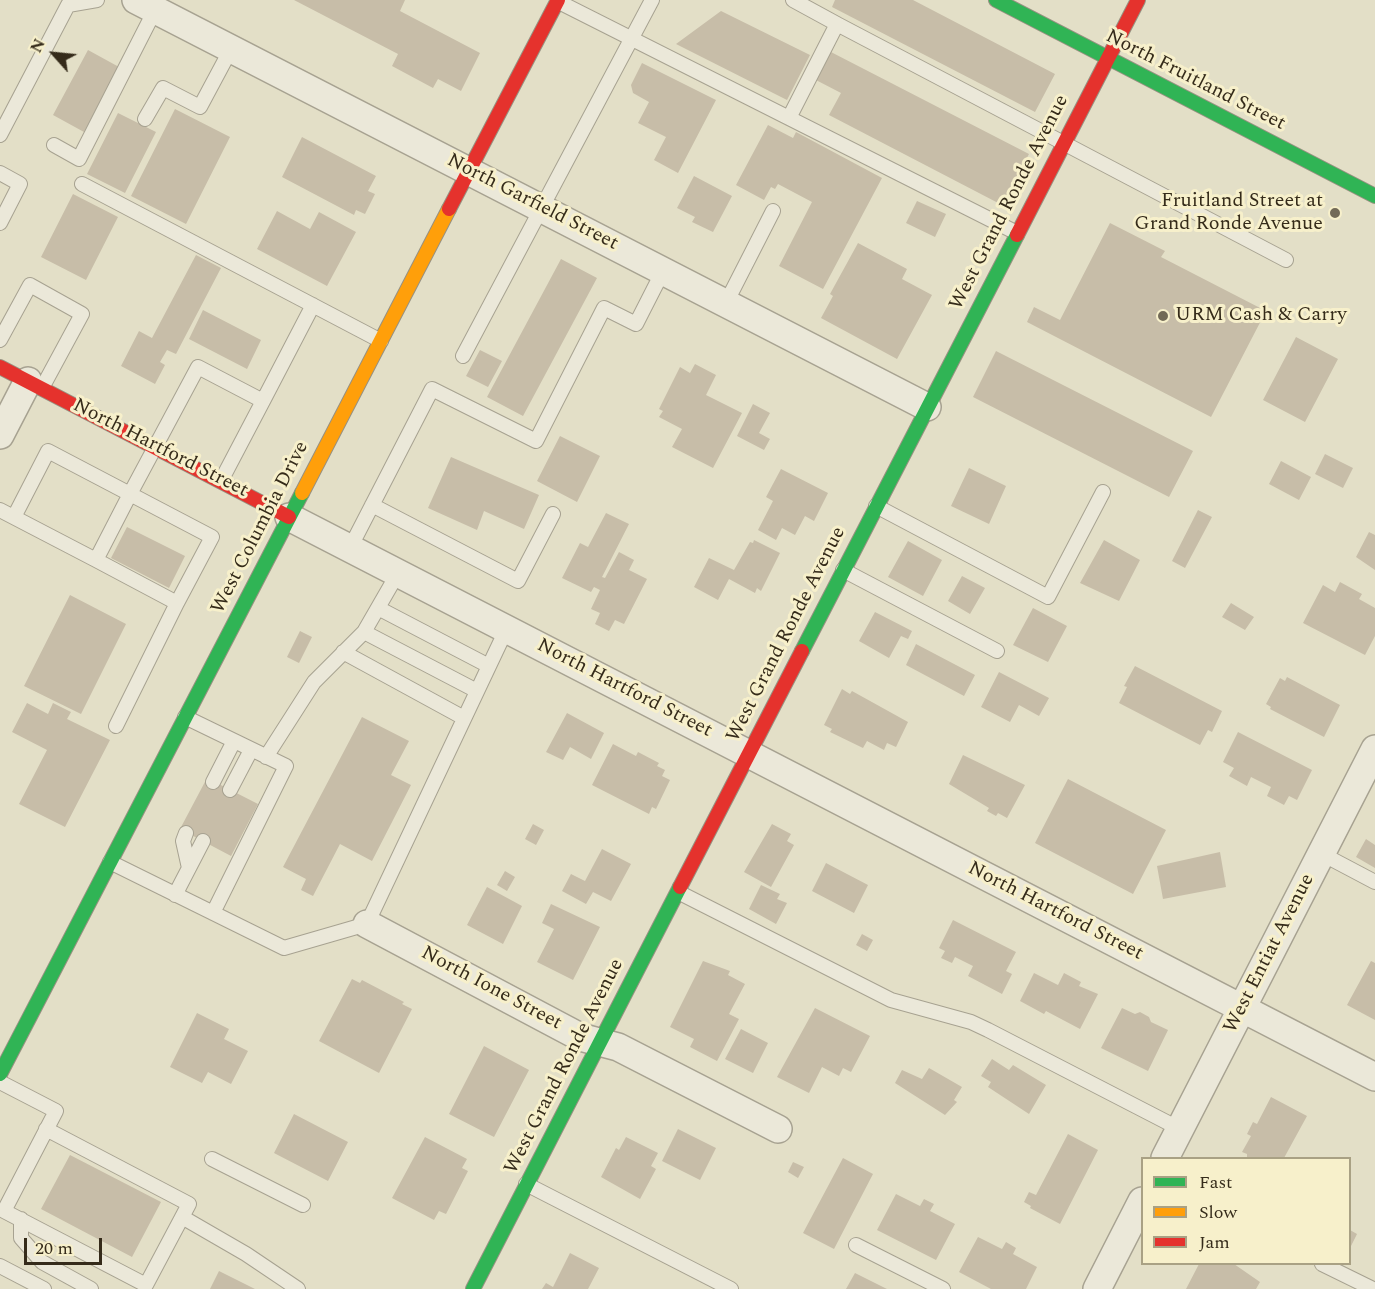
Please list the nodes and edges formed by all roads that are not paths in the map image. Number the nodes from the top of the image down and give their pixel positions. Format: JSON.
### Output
{"nodes":[{"id":1,"x":97,"y":0,"type":"edge"},
{"id":2,"x":652,"y":0,"type":"edge"},
{"id":3,"x":793,"y":0,"type":"edge"},
{"id":4,"x":996,"y":0,"type":"edge"},
{"id":5,"x":1138,"y":0,"type":"edge"},
{"id":6,"x":557,"y":1,"type":"edge"},
{"id":7,"x":146,"y":5,"type":"edge"},
{"id":8,"x":837,"y":24,"type":"junction"},
{"id":9,"x":631,"y":39,"type":"junction"},
{"id":10,"x":231,"y":49,"type":"junction"},
{"id":11,"x":1108,"y":58,"type":"junction"},
{"id":12,"x":789,"y":118,"type":"junction"},
{"id":13,"x":145,"y":119,"type":"dead end"},
{"id":14,"x":0,"y":135,"type":"edge"},
{"id":15,"x":1064,"y":144,"type":"junction"},
{"id":16,"x":54,"y":145,"type":"dead end"},
{"id":17,"x":468,"y":171,"type":"junction"},
{"id":18,"x":0,"y":173,"type":"edge"},
{"id":19,"x":82,"y":184,"type":"dead end"},
{"id":20,"x":1375,"y":196,"type":"edge"},
{"id":21,"x":543,"y":209,"type":"junction"},
{"id":22,"x":773,"y":211,"type":"dead end"},
{"id":23,"x":0,"y":224,"type":"edge"},
{"id":24,"x":1017,"y":232,"type":"junction"},
{"id":25,"x":1286,"y":260,"type":"dead end"},
{"id":26,"x":663,"y":271,"type":"junction"},
{"id":27,"x":726,"y":303,"type":"junction"},
{"id":28,"x":313,"y":305,"type":"junction"},
{"id":29,"x":0,"y":340,"type":"edge"},
{"id":30,"x":381,"y":341,"type":"junction"},
{"id":31,"x":463,"y":356,"type":"dead end"},
{"id":32,"x":0,"y":366,"type":"edge"},
{"id":33,"x":35,"y":385,"type":"junction"},
{"id":34,"x":263,"y":401,"type":"junction"},
{"id":35,"x":927,"y":407,"type":"junction"},
{"id":36,"x":0,"y":435,"type":"edge"},
{"id":37,"x":156,"y":448,"type":"junction"},
{"id":38,"x":221,"y":481,"type":"junction"},
{"id":39,"x":1103,"y":492,"type":"dead end"},
{"id":40,"x":130,"y":494,"type":"junction"},
{"id":41,"x":372,"y":506,"type":"junction"},
{"id":42,"x":876,"y":506,"type":"junction"},
{"id":43,"x":0,"y":510,"type":"edge"},
{"id":44,"x":553,"y":514,"type":"dead end"},
{"id":45,"x":14,"y":517,"type":"junction"},
{"id":46,"x":289,"y":517,"type":"junction"},
{"id":47,"x":350,"y":548,"type":"junction"},
{"id":48,"x":96,"y":560,"type":"junction"},
{"id":49,"x":843,"y":570,"type":"junction"},
{"id":50,"x":398,"y":573,"type":"junction"},
{"id":51,"x":177,"y":603,"type":"junction"},
{"id":52,"x":378,"y":608,"type":"junction"},
{"id":53,"x":507,"y":628,"type":"junction"},
{"id":54,"x":364,"y":632,"type":"junction"},
{"id":55,"x":997,"y":651,"type":"dead end"},
{"id":56,"x":343,"y":652,"type":"junction"},
{"id":57,"x":489,"y":666,"type":"junction"},
{"id":58,"x":477,"y":691,"type":"junction"},
{"id":59,"x":185,"y":717,"type":"junction"},
{"id":60,"x":464,"y":718,"type":"junction"},
{"id":61,"x":116,"y":726,"type":"dead end"},
{"id":62,"x":234,"y":741,"type":"junction"},
{"id":63,"x":1375,"y":749,"type":"edge"},
{"id":64,"x":251,"y":750,"type":"junction"},
{"id":65,"x":748,"y":753,"type":"junction"},
{"id":66,"x":266,"y":757,"type":"junction"},
{"id":67,"x":213,"y":782,"type":"dead end"},
{"id":68,"x":230,"y":790,"type":"dead end"},
{"id":69,"x":186,"y":833,"type":"dead end"},
{"id":70,"x":203,"y":841,"type":"dead end"},
{"id":71,"x":1322,"y":854,"type":"junction"},
{"id":72,"x":110,"y":862,"type":"junction"},
{"id":73,"x":189,"y":868,"type":"junction"},
{"id":74,"x":1375,"y":882,"type":"edge"},
{"id":75,"x":678,"y":892,"type":"junction"},
{"id":76,"x":175,"y":895,"type":"junction"},
{"id":77,"x":213,"y":913,"type":"junction"},
{"id":78,"x":367,"y":924,"type":"junction"},
{"id":79,"x":1242,"y":1009,"type":"junction"},
{"id":80,"x":600,"y":1042,"type":"junction"},
{"id":81,"x":0,"y":1074,"type":"edge"},
{"id":82,"x":1375,"y":1077,"type":"edge"},
{"id":83,"x":0,"y":1082,"type":"edge"},
{"id":84,"x":46,"y":1129,"type":"junction"},
{"id":85,"x":778,"y":1129,"type":"dead end"},
{"id":86,"x":1180,"y":1129,"type":"junction"},
{"id":87,"x":1166,"y":1157,"type":"edge"},
{"id":88,"x":212,"y":1159,"type":"dead end"},
{"id":89,"x":526,"y":1184,"type":"junction"},
{"id":90,"x":303,"y":1205,"type":"dead end"},
{"id":91,"x":1141,"y":1205,"type":"edge"},
{"id":92,"x":182,"y":1217,"type":"junction"},
{"id":93,"x":21,"y":1219,"type":"junction"},
{"id":94,"x":856,"y":1245,"type":"dead end"},
{"id":95,"x":1326,"y":1265,"type":"edge"},
{"id":96,"x":0,"y":1266,"type":"edge"},
{"id":97,"x":44,"y":1289,"type":"edge"},
{"id":98,"x":91,"y":1289,"type":"edge"},
{"id":99,"x":298,"y":1289,"type":"edge"},
{"id":100,"x":473,"y":1289,"type":"edge"},
{"id":101,"x":731,"y":1289,"type":"edge"},
{"id":102,"x":943,"y":1289,"type":"edge"},
{"id":103,"x":1097,"y":1289,"type":"edge"},
{"id":104,"x":1372,"y":1289,"type":"edge"}],
"edges":[{"from":1,"to":14,"type":"lane"},
{"from":2,"to":9,"type":"lane"},
{"from":3,"to":8,"type":"lane"},
{"from":4,"to":11,"type":"street","name":"North Fruitland Street"},
{"from":5,"to":11,"type":"street","name":"West Grand Ronde Avenue"},
{"from":6,"to":9,"type":"lane"},
{"from":6,"to":17,"type":"street","name":"West Columbia Drive"},
{"from":7,"to":10,"type":"street","name":"North Garfield Street"},
{"from":7,"to":16,"type":"lane"},
{"from":8,"to":12,"type":"lane"},
{"from":8,"to":15,"type":"lane"},
{"from":9,"to":12,"type":"lane"},
{"from":9,"to":21,"type":"lane"},
{"from":10,"to":13,"type":"lane"},
{"from":10,"to":17,"type":"street","name":"North Garfield Street"},
{"from":11,"to":15,"type":"street","name":"West Grand Ronde Avenue"},
{"from":11,"to":20,"type":"street","name":"North Fruitland Street"},
{"from":12,"to":24,"type":"lane"},
{"from":15,"to":24,"type":"street","name":"West Grand Ronde Avenue"},
{"from":15,"to":25,"type":"lane"},
{"from":17,"to":21,"type":"street","name":"North Garfield Street"},
{"from":17,"to":30,"type":"street","name":"West Columbia Drive"},
{"from":18,"to":23,"type":"lane"},
{"from":19,"to":28,"type":"lane"},
{"from":21,"to":26,"type":"street","name":"North Garfield Street"},
{"from":21,"to":31,"type":"lane"},
{"from":22,"to":27,"type":"lane"},
{"from":24,"to":35,"type":"street","name":"West Grand Ronde Avenue"},
{"from":26,"to":27,"type":"street","name":"North Garfield Street"},
{"from":26,"to":41,"type":"lane"},
{"from":27,"to":35,"type":"street","name":"North Garfield Street"},
{"from":28,"to":30,"type":"lane"},
{"from":28,"to":34,"type":"lane"},
{"from":29,"to":33,"type":"lane"},
{"from":30,"to":46,"type":"street","name":"West Columbia Drive"},
{"from":32,"to":33,"type":"street","name":"North Hartford Street"},
{"from":33,"to":36,"type":"street"},
{"from":33,"to":37,"type":"street","name":"North Hartford Street"},
{"from":34,"to":37,"type":"lane"},
{"from":34,"to":38,"type":"lane"},
{"from":35,"to":42,"type":"street","name":"West Grand Ronde Avenue"},
{"from":37,"to":38,"type":"street","name":"North Hartford Street"},
{"from":37,"to":40,"type":"lane"},
{"from":38,"to":46,"type":"street","name":"North Hartford Street"},
{"from":39,"to":42,"type":"lane"},
{"from":40,"to":45,"type":"lane"},
{"from":40,"to":48,"type":"lane"},
{"from":40,"to":51,"type":"lane"},
{"from":41,"to":44,"type":"lane"},
{"from":41,"to":47,"type":"lane"},
{"from":42,"to":49,"type":"street","name":"West Grand Ronde Avenue"},
{"from":43,"to":45,"type":"lane"},
{"from":45,"to":48,"type":"lane"},
{"from":46,"to":47,"type":"street","name":"North Hartford Street"},
{"from":46,"to":59,"type":"street","name":"West Columbia Drive"},
{"from":47,"to":50,"type":"street","name":"North Hartford Street"},
{"from":48,"to":51,"type":"lane"},
{"from":49,"to":55,"type":"lane"},
{"from":49,"to":65,"type":"street","name":"West Grand Ronde Avenue"},
{"from":50,"to":52,"type":"lane"},
{"from":50,"to":53,"type":"street","name":"North Hartford Street"},
{"from":51,"to":61,"type":"lane"},
{"from":52,"to":54,"type":"lane"},
{"from":52,"to":57,"type":"lane"},
{"from":53,"to":57,"type":"lane"},
{"from":53,"to":65,"type":"street","name":"North Hartford Street"},
{"from":54,"to":56,"type":"lane"},
{"from":54,"to":58,"type":"lane"},
{"from":56,"to":60,"type":"lane"},
{"from":56,"to":66,"type":"lane"},
{"from":57,"to":58,"type":"lane"},
{"from":58,"to":60,"type":"lane"},
{"from":59,"to":62,"type":"lane"},
{"from":59,"to":72,"type":"street","name":"West Columbia Drive"},
{"from":60,"to":78,"type":"lane"},
{"from":62,"to":64,"type":"lane"},
{"from":62,"to":67,"type":"lane"},
{"from":63,"to":71,"type":"street","name":"West Entiat Avenue"},
{"from":64,"to":66,"type":"lane"},
{"from":64,"to":68,"type":"lane"},
{"from":65,"to":75,"type":"street","name":"West Grand Ronde Avenue"},
{"from":65,"to":79,"type":"street","name":"North Hartford Street"},
{"from":66,"to":77,"type":"lane"},
{"from":69,"to":73,"type":"lane"},
{"from":70,"to":73,"type":"lane"},
{"from":71,"to":74,"type":"lane"},
{"from":71,"to":79,"type":"street","name":"West Entiat Avenue"},
{"from":72,"to":76,"type":"lane"},
{"from":72,"to":81,"type":"street","name":"West Columbia Drive"},
{"from":73,"to":76,"type":"lane"},
{"from":75,"to":80,"type":"street","name":"West Grand Ronde Avenue"},
{"from":75,"to":86,"type":"lane"},
{"from":76,"to":77,"type":"lane"},
{"from":77,"to":78,"type":"lane"},
{"from":78,"to":80,"type":"street","name":"North Ione Street"},
{"from":79,"to":82,"type":"street","name":"North Hartford Street"},
{"from":79,"to":86,"type":"street","name":"West Entiat Avenue"},
{"from":80,"to":85,"type":"street","name":"North Ione Street"},
{"from":80,"to":89,"type":"street","name":"West Grand Ronde Avenue"},
{"from":83,"to":84,"type":"lane"},
{"from":84,"to":92,"type":"lane"},
{"from":84,"to":93,"type":"lane"},
{"from":86,"to":87,"type":"street","name":"West Entiat Avenue"},
{"from":88,"to":90,"type":"lane"},
{"from":89,"to":100,"type":"street","name":"West Grand Ronde Avenue"},
{"from":89,"to":101,"type":"lane"},
{"from":91,"to":103,"type":"street"},
{"from":92,"to":93,"type":"lane"},
{"from":92,"to":99,"type":"lane"},
{"from":93,"to":98,"type":"lane"},
{"from":94,"to":102,"type":"lane"},
{"from":95,"to":104,"type":"lane"},
{"from":96,"to":97,"type":"lane"}]}
